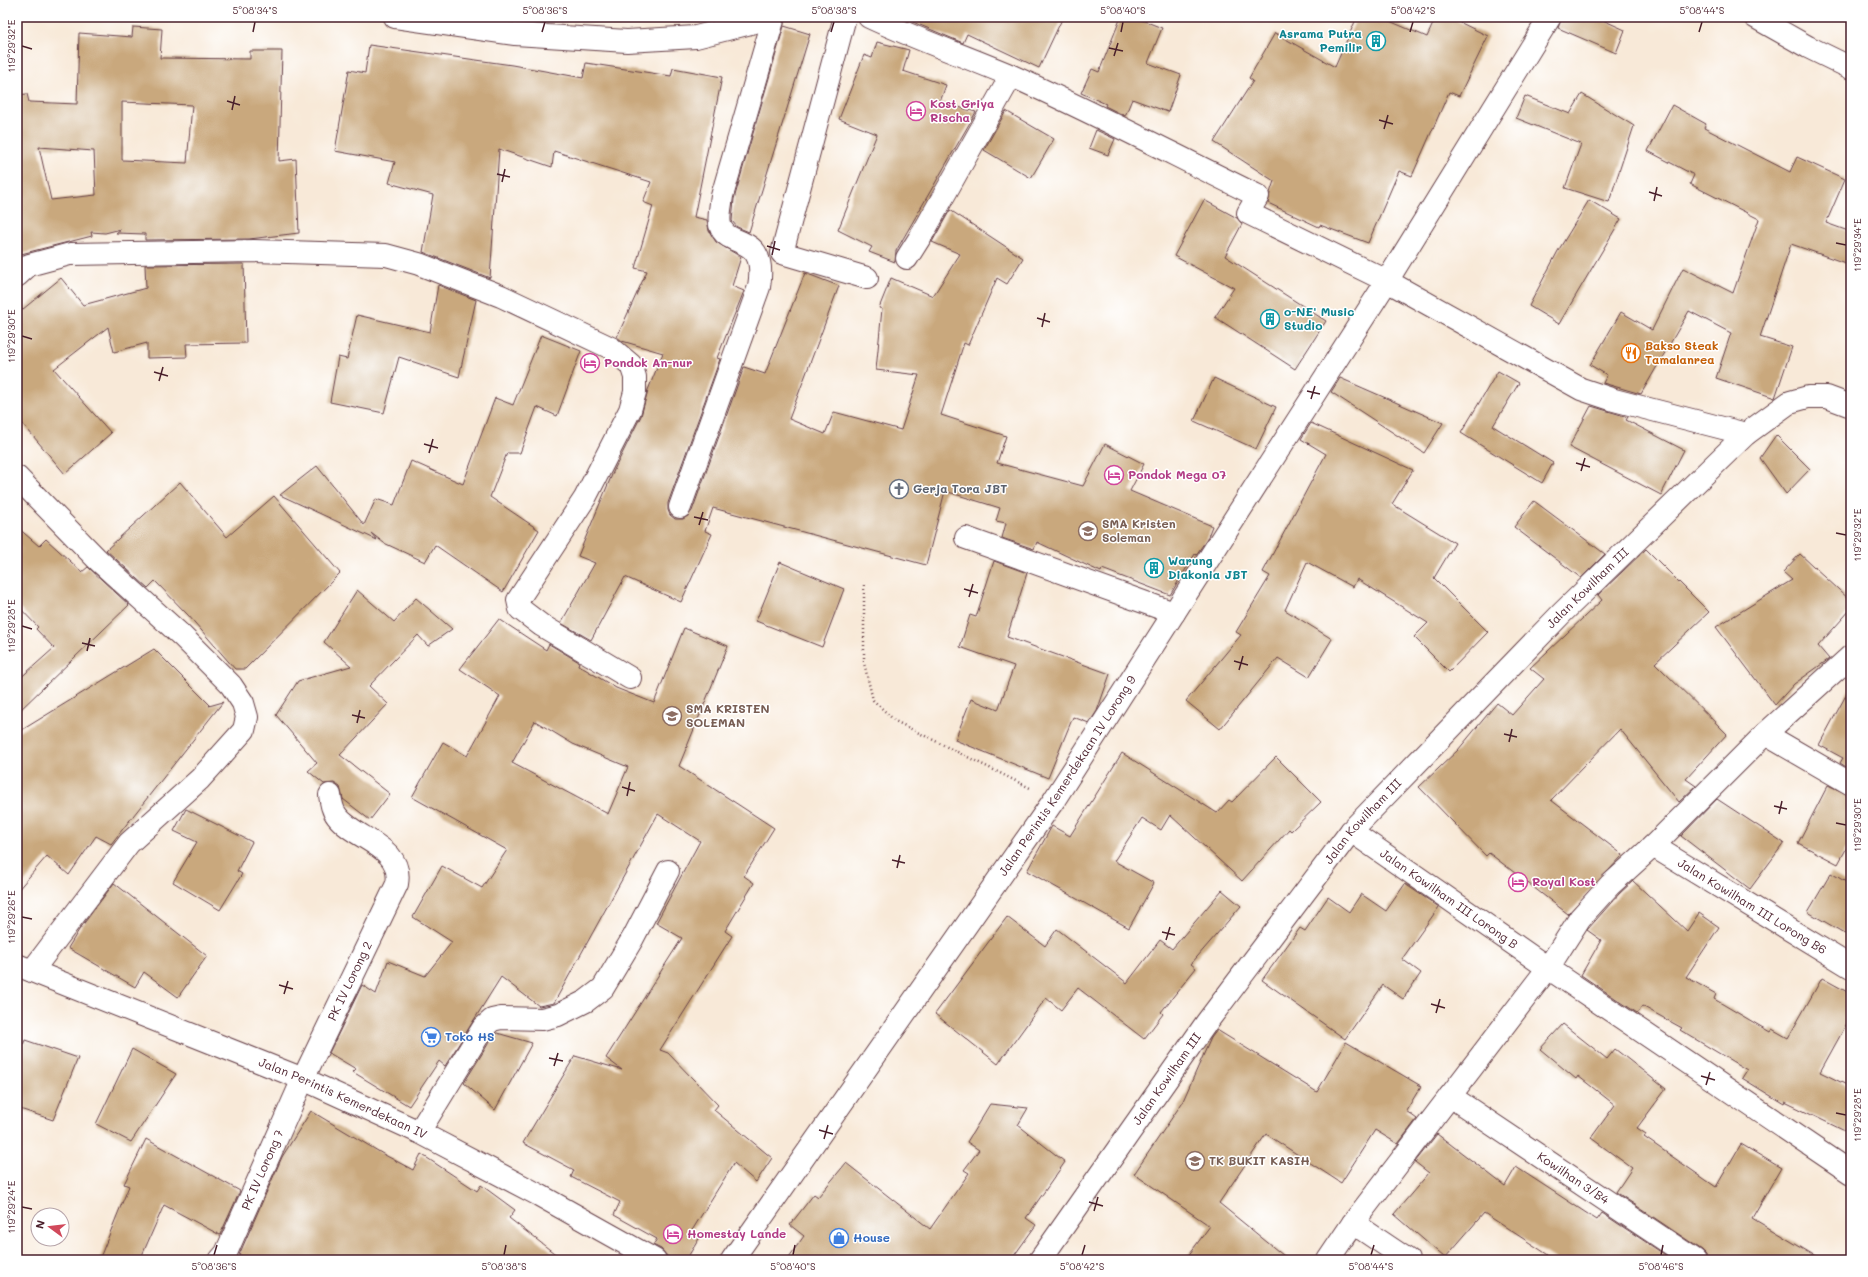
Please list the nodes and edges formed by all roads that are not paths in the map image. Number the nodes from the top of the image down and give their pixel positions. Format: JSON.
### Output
{"nodes":[{"id":1,"x":395,"y":17,"type":"edge"},
{"id":2,"x":774,"y":17,"type":"edge"},
{"id":3,"x":845,"y":17,"type":"edge"},
{"id":4,"x":869,"y":17,"type":"edge"},
{"id":5,"x":1550,"y":17,"type":"edge"},
{"id":6,"x":1755,"y":17,"type":"edge"},
{"id":7,"x":1851,"y":68,"type":"edge"},
{"id":8,"x":1011,"y":76,"type":"junction"},
{"id":9,"x":907,"y":258,"type":"dead end"},
{"id":10,"x":17,"y":276,"type":"edge"},
{"id":11,"x":867,"y":278,"type":"dead end"},
{"id":12,"x":1387,"y":281,"type":"junction"},
{"id":13,"x":1851,"y":406,"type":"edge"},
{"id":14,"x":1746,"y":434,"type":"junction"},
{"id":15,"x":17,"y":477,"type":"edge"},
{"id":16,"x":680,"y":507,"type":"dead end"},
{"id":17,"x":966,"y":538,"type":"dead end"},
{"id":18,"x":1174,"y":613,"type":"junction"},
{"id":19,"x":1851,"y":656,"type":"edge"},
{"id":20,"x":630,"y":678,"type":"dead end"},
{"id":21,"x":1765,"y":734,"type":"junction"},
{"id":22,"x":1851,"y":784,"type":"edge"},
{"id":23,"x":330,"y":795,"type":"dead end"},
{"id":24,"x":1350,"y":831,"type":"junction"},
{"id":25,"x":1653,"y":846,"type":"junction"},
{"id":26,"x":668,"y":871,"type":"dead end"},
{"id":27,"x":1851,"y":967,"type":"edge"},
{"id":28,"x":24,"y":968,"type":"edge"},
{"id":29,"x":1548,"y":968,"type":"junction"},
{"id":30,"x":302,"y":1079,"type":"junction"},
{"id":31,"x":1450,"y":1096,"type":"junction"},
{"id":32,"x":419,"y":1132,"type":"junction"},
{"id":33,"x":1851,"y":1173,"type":"edge"},
{"id":34,"x":1353,"y":1223,"type":"junction"},
{"id":35,"x":228,"y":1258,"type":"edge"},
{"id":36,"x":655,"y":1260,"type":"edge"},
{"id":37,"x":732,"y":1260,"type":"edge"},
{"id":38,"x":1040,"y":1260,"type":"edge"},
{"id":39,"x":1328,"y":1260,"type":"edge"},
{"id":40,"x":1408,"y":1260,"type":"edge"},
{"id":41,"x":1695,"y":1260,"type":"edge"}],
"edges":[{"from":1,"to":2,"type":"street"},
{"from":2,"to":16,"type":"street"},
{"from":3,"to":11,"type":"street"},
{"from":4,"to":8,"type":"street"},
{"from":5,"to":12,"type":"street","name":"Jalan Perintis Kemerdekaan IV Lorong 9"},
{"from":6,"to":7,"type":"street"},
{"from":8,"to":9,"type":"street"},
{"from":8,"to":12,"type":"street"},
{"from":10,"to":20,"type":"street"},
{"from":12,"to":14,"type":"street"},
{"from":12,"to":18,"type":"street","name":"Jalan Perintis Kemerdekaan IV Lorong 9"},
{"from":13,"to":14,"type":"street","name":"Jalan Kowilham III"},
{"from":14,"to":24,"type":"street","name":"Jalan Kowilham III"},
{"from":15,"to":28,"type":"street"},
{"from":17,"to":18,"type":"street"},
{"from":18,"to":37,"type":"street","name":"Jalan Perintis Kemerdekaan IV Lorong 9"},
{"from":19,"to":21,"type":"street"},
{"from":21,"to":22,"type":"street"},
{"from":21,"to":25,"type":"street"},
{"from":23,"to":30,"type":"street","name":"PK IV Lorong 2"},
{"from":24,"to":29,"type":"street","name":"Jalan Kowilham III Lorong B"},
{"from":24,"to":38,"type":"street","name":"Jalan Kowilham III"},
{"from":25,"to":27,"type":"street","name":"Jalan Kowilham III Lorong B6"},
{"from":25,"to":29,"type":"street"},
{"from":26,"to":32,"type":"street"},
{"from":28,"to":30,"type":"street","name":"Jalan Perintis Kemerdekaan IV"},
{"from":29,"to":31,"type":"street"},
{"from":29,"to":33,"type":"street","name":"Jalan Kowilham III Lorong B"},
{"from":30,"to":32,"type":"street","name":"Jalan Perintis Kemerdekaan IV"},
{"from":30,"to":35,"type":"street","name":"PK IV Lorong 7"},
{"from":31,"to":34,"type":"street"},
{"from":31,"to":41,"type":"street","name":"Kowilhan 3/B4"},
{"from":32,"to":36,"type":"street","name":"Jalan Perintis Kemerdekaan IV"},
{"from":34,"to":39,"type":"street"},
{"from":34,"to":40,"type":"street"}]}
